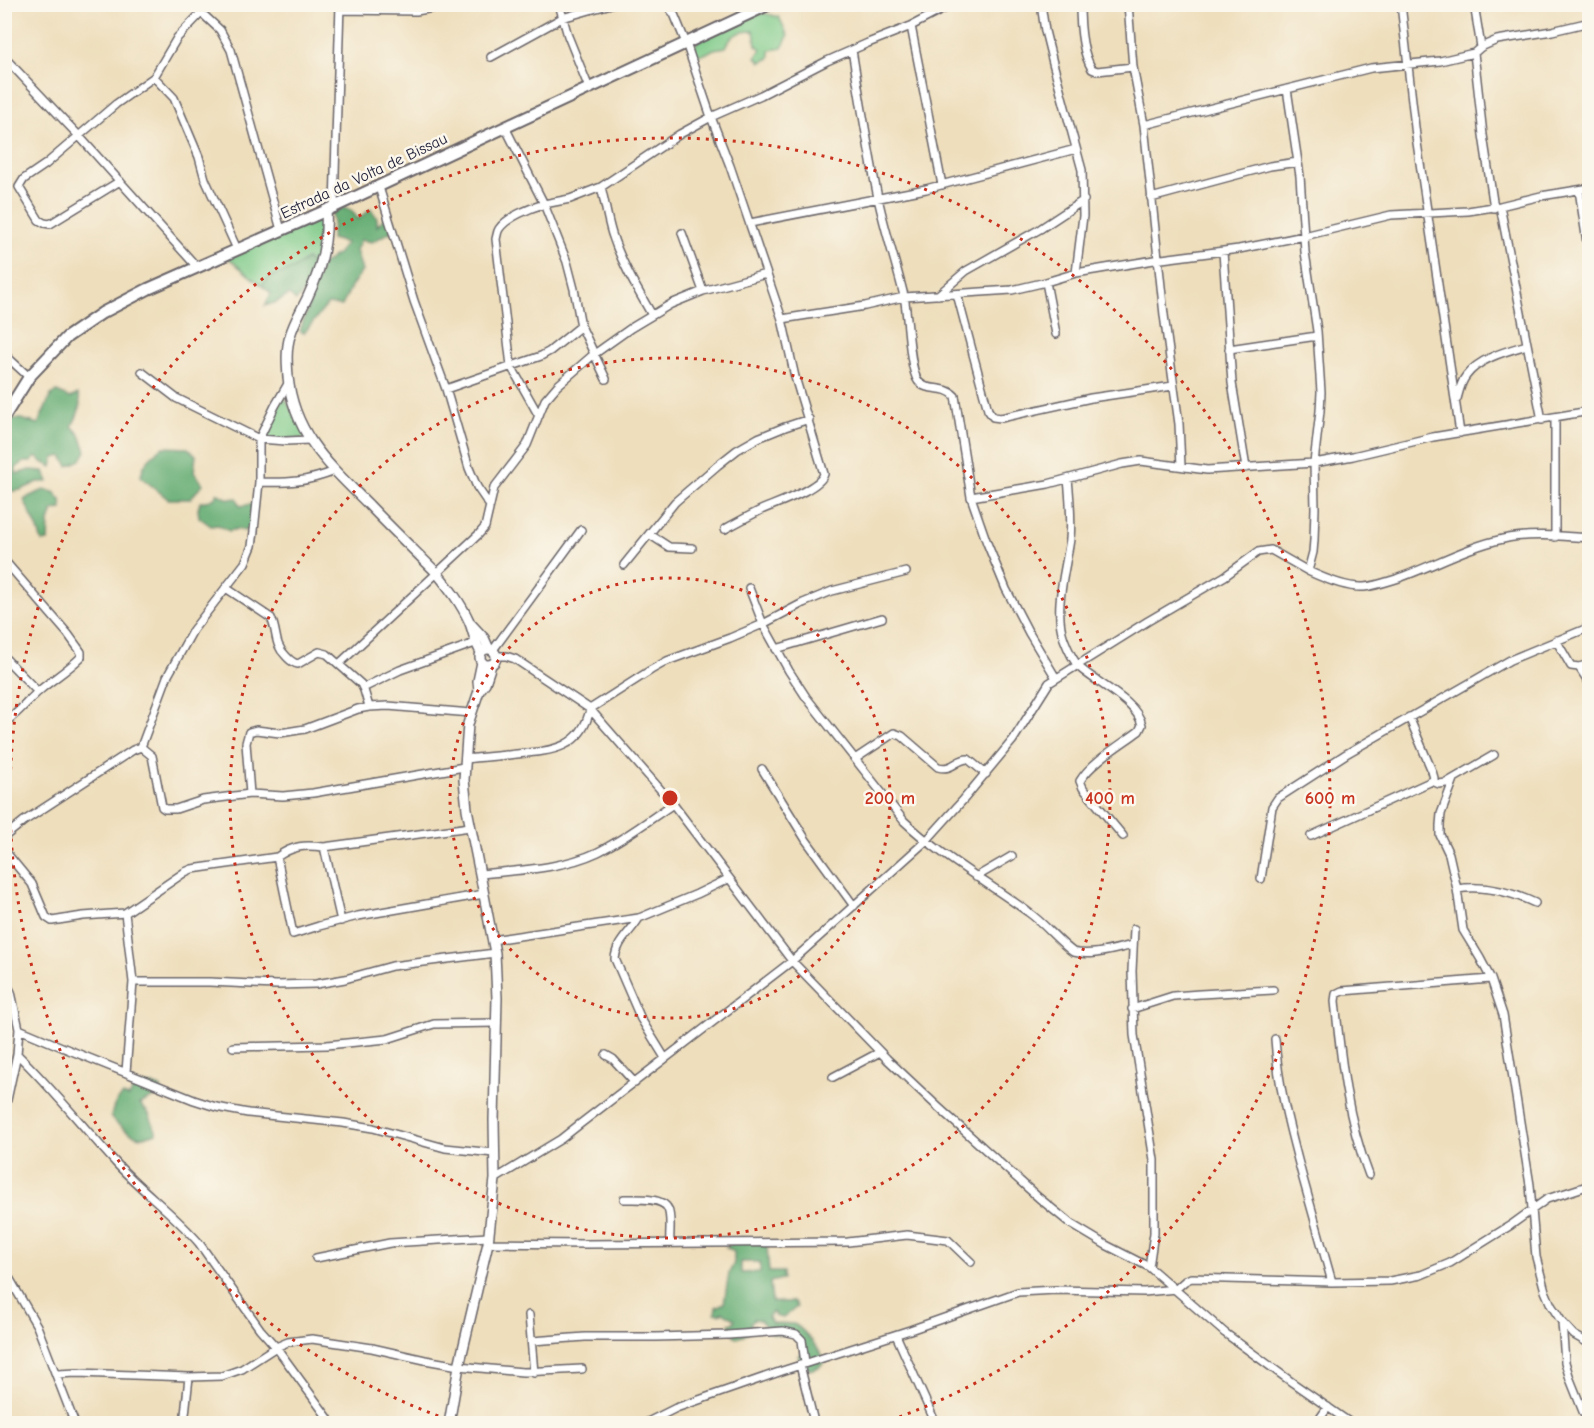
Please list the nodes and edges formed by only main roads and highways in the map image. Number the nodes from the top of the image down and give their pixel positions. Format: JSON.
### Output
{"nodes":[{"id":1,"x":770,"y":4,"type":"edge"},
{"id":2,"x":4,"y":417,"type":"edge"}],
"edges":[{"from":1,"to":2,"type":"main road","name":"Estrada da Volta de Bissau"}]}
